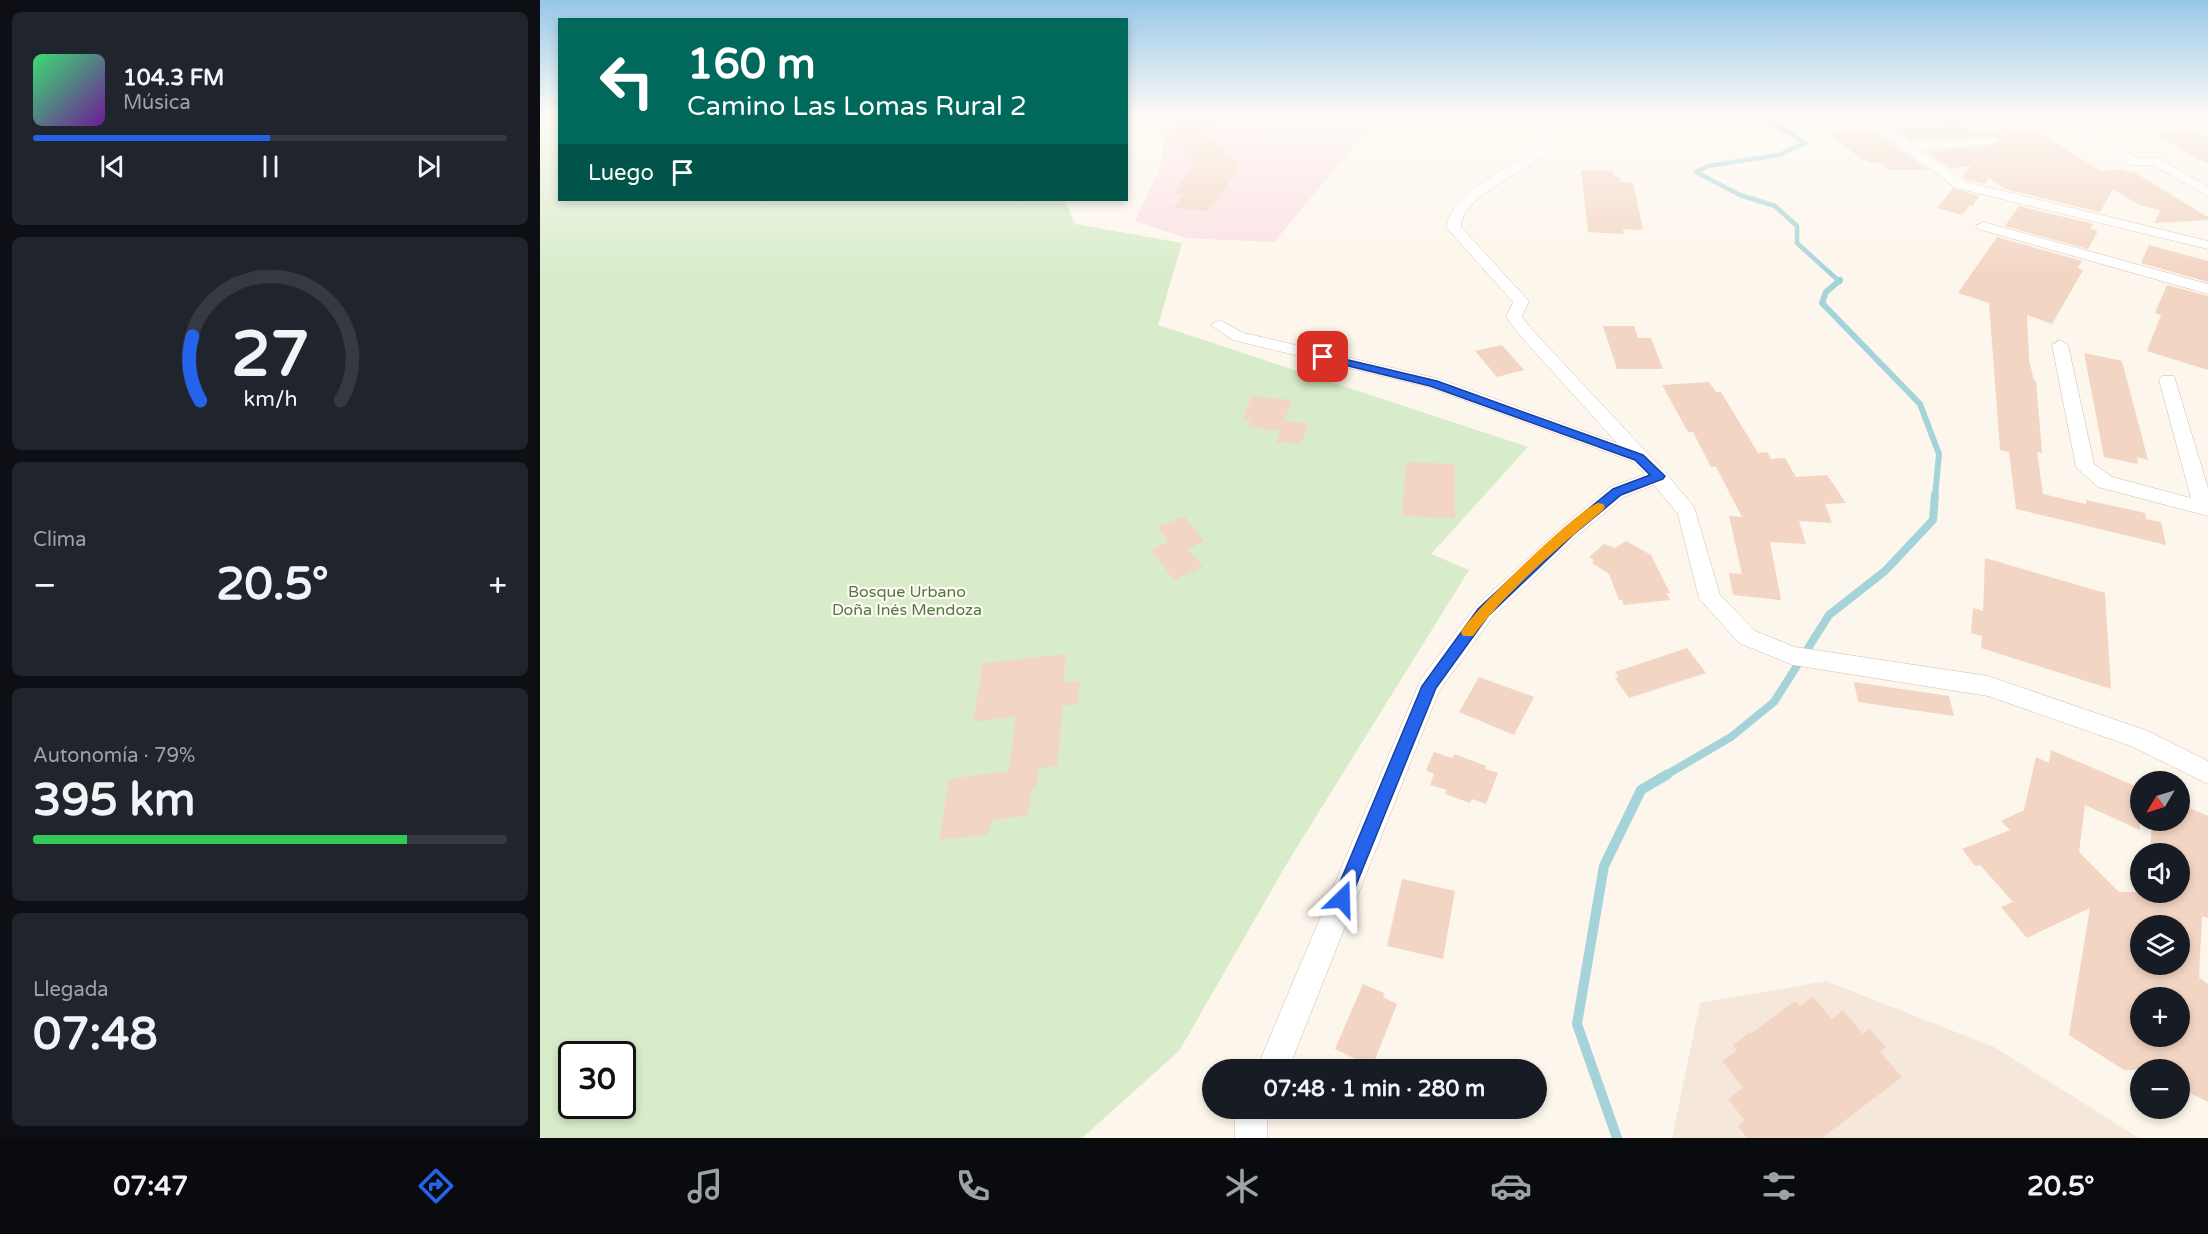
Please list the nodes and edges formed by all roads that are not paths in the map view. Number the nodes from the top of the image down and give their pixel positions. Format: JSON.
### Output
{"nodes":[{"id":1,"x":1517,"y":169,"type":"edge"},
{"id":2,"x":1939,"y":169,"type":"edge"},
{"id":3,"x":2169,"y":169,"type":"edge"},
{"id":4,"x":2208,"y":192,"type":"edge"},
{"id":5,"x":1983,"y":226,"type":"dead end"},
{"id":6,"x":2208,"y":245,"type":"edge"},
{"id":7,"x":2208,"y":289,"type":"edge"},
{"id":8,"x":1219,"y":325,"type":"dead end"},
{"id":9,"x":2060,"y":345,"type":"dead end"},
{"id":10,"x":2168,"y":380,"type":"dead end"},
{"id":11,"x":1639,"y":457,"type":"junction"},
{"id":12,"x":1658,"y":476,"type":"junction"},
{"id":13,"x":2206,"y":508,"type":"edge"},
{"id":14,"x":2208,"y":773,"type":"edge"},
{"id":15,"x":1276,"y":1059,"type":"edge"},
{"id":16,"x":1251,"y":1119,"type":"edge"},
{"id":17,"x":1251,"y":1138,"type":"edge"}],
"edges":[{"from":1,"to":11,"type":"street"},
{"from":2,"to":6,"type":"street"},
{"from":3,"to":4,"type":"street"},
{"from":5,"to":7,"type":"street"},
{"from":8,"to":11,"type":"street"},
{"from":9,"to":13,"type":"street"},
{"from":10,"to":13,"type":"street"},
{"from":11,"to":12,"type":"street"},
{"from":12,"to":14,"type":"street"},
{"from":12,"to":15,"type":"street"},
{"from":16,"to":17,"type":"street"}]}
